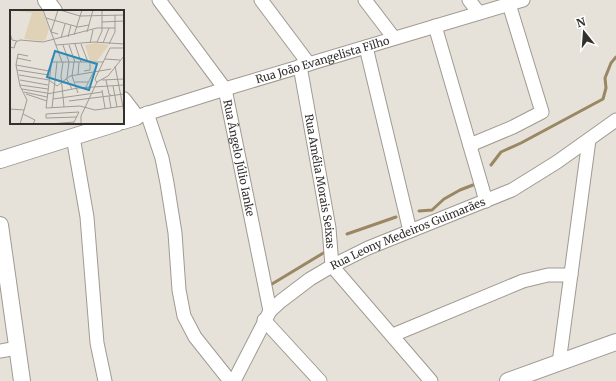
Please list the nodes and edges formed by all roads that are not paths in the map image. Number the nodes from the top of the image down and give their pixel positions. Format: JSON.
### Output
{"nodes":[{"id":1,"x":46,"y":0,"type":"edge"},
{"id":2,"x":159,"y":0,"type":"edge"},
{"id":3,"x":261,"y":0,"type":"edge"},
{"id":4,"x":365,"y":0,"type":"edge"},
{"id":5,"x":469,"y":0,"type":"edge"},
{"id":6,"x":523,"y":0,"type":"edge"},
{"id":7,"x":509,"y":4,"type":"junction"},
{"id":8,"x":53,"y":10,"type":"edge"},
{"id":9,"x":479,"y":13,"type":"junction"},
{"id":10,"x":435,"y":26,"type":"junction"},
{"id":11,"x":394,"y":38,"type":"junction"},
{"id":12,"x":366,"y":47,"type":"junction"},
{"id":13,"x":305,"y":65,"type":"junction"},
{"id":14,"x":225,"y":89,"type":"junction"},
{"id":15,"x":124,"y":101,"type":"edge"},
{"id":16,"x":135,"y":117,"type":"edge"},
{"id":17,"x":616,"y":120,"type":"edge"},
{"id":18,"x":114,"y":124,"type":"edge"},
{"id":19,"x":73,"y":137,"type":"junction"},
{"id":20,"x":589,"y":140,"type":"junction"},
{"id":21,"x":470,"y":145,"type":"junction"},
{"id":22,"x":0,"y":160,"type":"edge"},
{"id":23,"x":486,"y":201,"type":"junction"},
{"id":24,"x":0,"y":224,"type":"edge"},
{"id":25,"x":410,"y":231,"type":"junction"},
{"id":26,"x":332,"y":266,"type":"junction"},
{"id":27,"x":571,"y":275,"type":"junction"},
{"id":28,"x":4,"y":290,"type":"edge"},
{"id":29,"x":267,"y":316,"type":"junction"},
{"id":30,"x":393,"y":335,"type":"junction"},
{"id":31,"x":616,"y":342,"type":"edge"},
{"id":32,"x":17,"y":348,"type":"junction"},
{"id":33,"x":0,"y":351,"type":"edge"},
{"id":34,"x":559,"y":363,"type":"junction"},
{"id":35,"x":22,"y":381,"type":"edge"},
{"id":36,"x":105,"y":381,"type":"edge"},
{"id":37,"x":230,"y":381,"type":"edge"},
{"id":38,"x":234,"y":381,"type":"edge"},
{"id":39,"x":320,"y":381,"type":"edge"},
{"id":40,"x":431,"y":381,"type":"edge"},
{"id":41,"x":508,"y":381,"type":"edge"}],
"edges":[{"from":1,"to":8,"type":"street"},
{"from":2,"to":14,"type":"street","name":"Rua Ângelo Júlio Ianke"},
{"from":3,"to":13,"type":"street","name":"Rua Amélia Morais Seixas"},
{"from":4,"to":11,"type":"street"},
{"from":5,"to":9,"type":"street"},
{"from":6,"to":7,"type":"street","name":"Rua João Evangelista Filho"},
{"from":7,"to":9,"type":"street","name":"Rua João Evangelista Filho"},
{"from":7,"to":21,"type":"street"},
{"from":9,"to":10,"type":"street","name":"Rua João Evangelista Filho"},
{"from":10,"to":11,"type":"street","name":"Rua João Evangelista Filho"},
{"from":10,"to":21,"type":"street"},
{"from":11,"to":12,"type":"street","name":"Rua João Evangelista Filho"},
{"from":12,"to":13,"type":"street","name":"Rua João Evangelista Filho"},
{"from":12,"to":25,"type":"street"},
{"from":13,"to":14,"type":"street","name":"Rua João Evangelista Filho"},
{"from":13,"to":26,"type":"street","name":"Rua Amélia Morais Seixas"},
{"from":14,"to":16,"type":"street","name":"Rua João Evangelista Filho"},
{"from":14,"to":29,"type":"street","name":"Rua Ângelo Júlio Ianke"},
{"from":15,"to":16,"type":"street"},
{"from":16,"to":37,"type":"street"},
{"from":17,"to":20,"type":"street","name":"Rua Leony Medeiros Guimarães"},
{"from":18,"to":19,"type":"street"},
{"from":19,"to":22,"type":"street"},
{"from":19,"to":36,"type":"street"},
{"from":20,"to":23,"type":"street","name":"Rua Leony Medeiros Guimarães"},
{"from":20,"to":27,"type":"street"},
{"from":21,"to":23,"type":"street"},
{"from":23,"to":25,"type":"street","name":"Rua Leony Medeiros Guimarães"},
{"from":24,"to":28,"type":"street"},
{"from":25,"to":26,"type":"street","name":"Rua Leony Medeiros Guimarães"},
{"from":26,"to":29,"type":"street","name":"Rua Leony Medeiros Guimarães"},
{"from":26,"to":30,"type":"street","name":"Rua Amélia Morais Seixas"},
{"from":27,"to":30,"type":"street"},
{"from":27,"to":34,"type":"street"},
{"from":28,"to":32,"type":"street"},
{"from":29,"to":38,"type":"street","name":"Rua Leony Medeiros Guimarães"},
{"from":29,"to":39,"type":"street"},
{"from":30,"to":40,"type":"street","name":"Rua Amélia Morais Seixas"},
{"from":31,"to":34,"type":"street"},
{"from":32,"to":33,"type":"street"},
{"from":32,"to":35,"type":"street"},
{"from":34,"to":41,"type":"street"}]}
